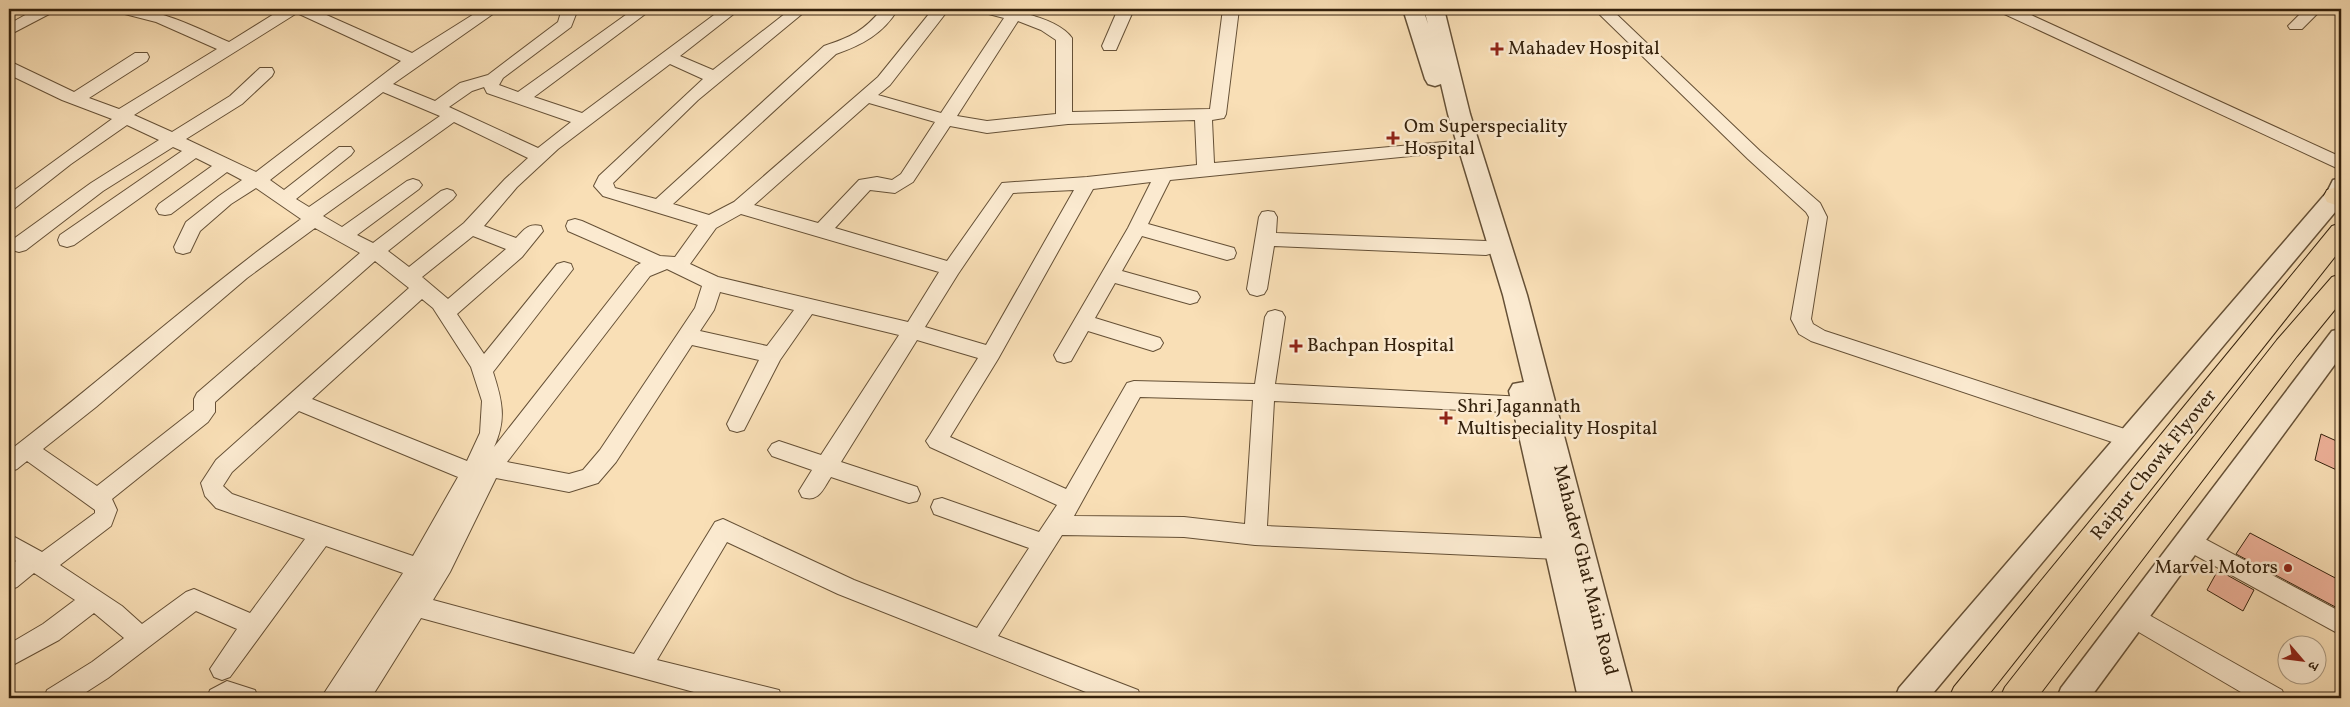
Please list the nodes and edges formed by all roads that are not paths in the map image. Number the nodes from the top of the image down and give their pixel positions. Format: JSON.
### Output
{"nodes":[{"id":1,"x":47,"y":9,"type":"edge"},
{"id":2,"x":123,"y":9,"type":"edge"},
{"id":3,"x":492,"y":9,"type":"edge"},
{"id":4,"x":570,"y":9,"type":"edge"},
{"id":5,"x":644,"y":9,"type":"edge"},
{"id":6,"x":732,"y":9,"type":"edge"},
{"id":7,"x":800,"y":9,"type":"edge"},
{"id":8,"x":890,"y":9,"type":"edge"},
{"id":9,"x":941,"y":9,"type":"edge"},
{"id":10,"x":987,"y":9,"type":"edge"},
{"id":11,"x":1126,"y":9,"type":"edge"},
{"id":12,"x":1230,"y":9,"type":"edge"},
{"id":13,"x":1413,"y":9,"type":"edge"},
{"id":14,"x":1434,"y":9,"type":"edge"},
{"id":15,"x":1602,"y":9,"type":"edge"},
{"id":16,"x":2006,"y":9,"type":"edge"},
{"id":17,"x":2314,"y":9,"type":"edge"},
{"id":18,"x":290,"y":10,"type":"edge"},
{"id":19,"x":1016,"y":12,"type":"edge"},
{"id":20,"x":2296,"y":26,"type":"dead end"},
{"id":21,"x":9,"y":30,"type":"edge"},
{"id":22,"x":1110,"y":46,"type":"dead end"},
{"id":23,"x":230,"y":48,"type":"junction"},
{"id":24,"x":140,"y":57,"type":"dead end"},
{"id":25,"x":668,"y":57,"type":"junction"},
{"id":26,"x":413,"y":60,"type":"junction"},
{"id":27,"x":12,"y":72,"type":"edge"},
{"id":28,"x":266,"y":72,"type":"dead end"},
{"id":29,"x":714,"y":78,"type":"junction"},
{"id":30,"x":492,"y":79,"type":"junction"},
{"id":31,"x":380,"y":85,"type":"junction"},
{"id":32,"x":866,"y":97,"type":"junction"},
{"id":33,"x":521,"y":98,"type":"junction"},
{"id":34,"x":76,"y":99,"type":"junction"},
{"id":35,"x":436,"y":108,"type":"junction"},
{"id":36,"x":1203,"y":114,"type":"junction"},
{"id":37,"x":453,"y":115,"type":"junction"},
{"id":38,"x":123,"y":117,"type":"junction"},
{"id":39,"x":1068,"y":118,"type":"junction"},
{"id":40,"x":944,"y":119,"type":"junction"},
{"id":41,"x":584,"y":120,"type":"junction"},
{"id":42,"x":175,"y":140,"type":"junction"},
{"id":43,"x":1455,"y":147,"type":"junction"},
{"id":44,"x":196,"y":150,"type":"junction"},
{"id":45,"x":345,"y":151,"type":"dead end"},
{"id":46,"x":539,"y":156,"type":"junction"},
{"id":47,"x":226,"y":164,"type":"junction"},
{"id":48,"x":2341,"y":164,"type":"edge"},
{"id":49,"x":1206,"y":170,"type":"junction"},
{"id":50,"x":1164,"y":174,"type":"junction"},
{"id":51,"x":257,"y":179,"type":"junction"},
{"id":52,"x":1087,"y":183,"type":"junction"},
{"id":53,"x":413,"y":184,"type":"dead end"},
{"id":54,"x":2339,"y":194,"type":"edge"},
{"id":55,"x":447,"y":195,"type":"dead end"},
{"id":56,"x":284,"y":199,"type":"junction"},
{"id":57,"x":9,"y":203,"type":"edge"},
{"id":58,"x":660,"y":206,"type":"junction"},
{"id":59,"x":740,"y":207,"type":"junction"},
{"id":60,"x":164,"y":208,"type":"dead end"},
{"id":61,"x":313,"y":217,"type":"junction"},
{"id":62,"x":1268,"y":217,"type":"dead end"},
{"id":63,"x":711,"y":222,"type":"junction"},
{"id":64,"x":575,"y":226,"type":"dead end"},
{"id":65,"x":471,"y":228,"type":"junction"},
{"id":66,"x":1137,"y":228,"type":"junction"},
{"id":67,"x":534,"y":231,"type":"dead end"},
{"id":68,"x":821,"y":232,"type":"junction"},
{"id":69,"x":2341,"y":232,"type":"edge"},
{"id":70,"x":343,"y":236,"type":"junction"},
{"id":71,"x":1266,"y":239,"type":"junction"},
{"id":72,"x":67,"y":240,"type":"dead end"},
{"id":73,"x":19,"y":245,"type":"dead end"},
{"id":74,"x":183,"y":247,"type":"dead end"},
{"id":75,"x":520,"y":247,"type":"junction"},
{"id":76,"x":1486,"y":248,"type":"junction"},
{"id":77,"x":374,"y":252,"type":"junction"},
{"id":78,"x":1227,"y":253,"type":"dead end"},
{"id":79,"x":658,"y":263,"type":"junction"},
{"id":80,"x":679,"y":266,"type":"junction"},
{"id":81,"x":564,"y":269,"type":"dead end"},
{"id":82,"x":951,"y":269,"type":"junction"},
{"id":83,"x":1110,"y":275,"type":"junction"},
{"id":84,"x":415,"y":282,"type":"junction"},
{"id":85,"x":713,"y":283,"type":"junction"},
{"id":86,"x":2341,"y":284,"type":"edge"},
{"id":87,"x":1257,"y":289,"type":"dead end"},
{"id":88,"x":1190,"y":297,"type":"dead end"},
{"id":89,"x":808,"y":305,"type":"junction"},
{"id":90,"x":446,"y":312,"type":"junction"},
{"id":91,"x":1276,"y":317,"type":"dead end"},
{"id":92,"x":1083,"y":322,"type":"junction"},
{"id":93,"x":912,"y":331,"type":"junction"},
{"id":94,"x":687,"y":336,"type":"junction"},
{"id":95,"x":2341,"y":338,"type":"edge"},
{"id":96,"x":1153,"y":343,"type":"dead end"},
{"id":97,"x":991,"y":354,"type":"junction"},
{"id":98,"x":772,"y":355,"type":"junction"},
{"id":99,"x":1064,"y":355,"type":"dead end"},
{"id":100,"x":482,"y":371,"type":"junction"},
{"id":101,"x":1264,"y":392,"type":"junction"},
{"id":102,"x":295,"y":401,"type":"junction"},
{"id":103,"x":1526,"y":405,"type":"junction"},
{"id":104,"x":737,"y":424,"type":"dead end"},
{"id":105,"x":2130,"y":439,"type":"junction"},
{"id":106,"x":27,"y":449,"type":"junction"},
{"id":107,"x":779,"y":450,"type":"dead end"},
{"id":108,"x":9,"y":463,"type":"edge"},
{"id":109,"x":826,"y":467,"type":"junction"},
{"id":110,"x":481,"y":470,"type":"junction"},
{"id":111,"x":810,"y":491,"type":"dead end"},
{"id":112,"x":909,"y":494,"type":"dead end"},
{"id":113,"x":97,"y":498,"type":"junction"},
{"id":114,"x":1071,"y":501,"type":"junction"},
{"id":115,"x":942,"y":507,"type":"dead end"},
{"id":116,"x":322,"y":534,"type":"junction"},
{"id":117,"x":1050,"y":535,"type":"junction"},
{"id":118,"x":1255,"y":535,"type":"junction"},
{"id":119,"x":2190,"y":541,"type":"junction"},
{"id":120,"x":9,"y":544,"type":"edge"},
{"id":121,"x":1559,"y":549,"type":"junction"},
{"id":122,"x":38,"y":562,"type":"junction"},
{"id":123,"x":418,"y":568,"type":"junction"},
{"id":124,"x":9,"y":580,"type":"edge"},
{"id":125,"x":94,"y":599,"type":"junction"},
{"id":126,"x":416,"y":606,"type":"junction"},
{"id":127,"x":2133,"y":617,"type":"junction"},
{"id":128,"x":2341,"y":624,"type":"edge"},
{"id":129,"x":255,"y":626,"type":"junction"},
{"id":130,"x":140,"y":639,"type":"junction"},
{"id":131,"x":982,"y":641,"type":"junction"},
{"id":132,"x":9,"y":656,"type":"edge"},
{"id":133,"x":640,"y":666,"type":"junction"},
{"id":134,"x":222,"y":669,"type":"dead end"},
{"id":135,"x":721,"y":693,"type":"edge"},
{"id":136,"x":56,"y":698,"type":"edge"},
{"id":137,"x":219,"y":698,"type":"edge"},
{"id":138,"x":246,"y":698,"type":"edge"},
{"id":139,"x":333,"y":698,"type":"edge"},
{"id":140,"x":358,"y":698,"type":"edge"},
{"id":141,"x":770,"y":698,"type":"edge"},
{"id":142,"x":1129,"y":698,"type":"edge"},
{"id":143,"x":1593,"y":698,"type":"edge"},
{"id":144,"x":1618,"y":698,"type":"edge"},
{"id":145,"x":1910,"y":698,"type":"edge"},
{"id":146,"x":1966,"y":698,"type":"edge"},
{"id":147,"x":2017,"y":698,"type":"edge"},
{"id":148,"x":2072,"y":698,"type":"edge"},
{"id":149,"x":2273,"y":698,"type":"edge"}],
"edges":[{"from":1,"to":21,"type":"street"},
{"from":2,"to":23,"type":"street"},
{"from":3,"to":26,"type":"street"},
{"from":4,"to":30,"type":"street"},
{"from":5,"to":33,"type":"street"},
{"from":6,"to":25,"type":"street"},
{"from":7,"to":29,"type":"street"},
{"from":8,"to":58,"type":"street"},
{"from":9,"to":32,"type":"street"},
{"from":10,"to":19,"type":"street"},
{"from":11,"to":22,"type":"street"},
{"from":12,"to":36,"type":"street"},
{"from":13,"to":43,"type":"street"},
{"from":14,"to":144,"type":"street","name":"Mahadev Ghat Main Road"},
{"from":15,"to":105,"type":"street"},
{"from":16,"to":48,"type":"street"},
{"from":17,"to":20,"type":"street"},
{"from":18,"to":23,"type":"street"},
{"from":18,"to":26,"type":"street"},
{"from":19,"to":39,"type":"street"},
{"from":19,"to":40,"type":"street"},
{"from":23,"to":38,"type":"street"},
{"from":24,"to":34,"type":"street"},
{"from":25,"to":29,"type":"street"},
{"from":25,"to":41,"type":"street"},
{"from":26,"to":31,"type":"street"},
{"from":27,"to":34,"type":"street"},
{"from":28,"to":42,"type":"street"},
{"from":29,"to":58,"type":"street"},
{"from":30,"to":33,"type":"street"},
{"from":30,"to":35,"type":"street"},
{"from":31,"to":35,"type":"street"},
{"from":31,"to":51,"type":"street"},
{"from":32,"to":40,"type":"street"},
{"from":32,"to":59,"type":"street"},
{"from":33,"to":41,"type":"street"},
{"from":34,"to":38,"type":"street"},
{"from":35,"to":37,"type":"street"},
{"from":36,"to":39,"type":"street"},
{"from":36,"to":49,"type":"street"},
{"from":37,"to":46,"type":"street"},
{"from":37,"to":61,"type":"street"},
{"from":38,"to":42,"type":"street"},
{"from":38,"to":57,"type":"street"},
{"from":39,"to":40,"type":"street"},
{"from":40,"to":68,"type":"street"},
{"from":41,"to":46,"type":"street"},
{"from":42,"to":44,"type":"street"},
{"from":42,"to":73,"type":"street"},
{"from":43,"to":49,"type":"street"},
{"from":43,"to":76,"type":"street"},
{"from":44,"to":47,"type":"street"},
{"from":44,"to":72,"type":"street"},
{"from":45,"to":56,"type":"street"},
{"from":46,"to":65,"type":"street"},
{"from":47,"to":51,"type":"street"},
{"from":47,"to":60,"type":"street"},
{"from":49,"to":50,"type":"street"},
{"from":50,"to":52,"type":"street"},
{"from":50,"to":66,"type":"street"},
{"from":51,"to":56,"type":"street"},
{"from":51,"to":74,"type":"street"},
{"from":52,"to":82,"type":"street"},
{"from":52,"to":97,"type":"street"},
{"from":53,"to":70,"type":"street"},
{"from":54,"to":105,"type":"street"},
{"from":55,"to":77,"type":"street"},
{"from":56,"to":61,"type":"street"},
{"from":58,"to":63,"type":"street"},
{"from":59,"to":63,"type":"street"},
{"from":59,"to":68,"type":"street"},
{"from":61,"to":70,"type":"street"},
{"from":61,"to":106,"type":"street"},
{"from":62,"to":71,"type":"street"},
{"from":63,"to":80,"type":"street"},
{"from":64,"to":79,"type":"street"},
{"from":65,"to":75,"type":"street"},
{"from":65,"to":84,"type":"street"},
{"from":66,"to":78,"type":"street"},
{"from":66,"to":83,"type":"street"},
{"from":67,"to":75,"type":"street"},
{"from":68,"to":82,"type":"street"},
{"from":69,"to":146,"type":"highway","name":"Raipur Chowk Flyover"},
{"from":70,"to":77,"type":"street"},
{"from":71,"to":76,"type":"street"},
{"from":71,"to":87,"type":"street"},
{"from":75,"to":90,"type":"street"},
{"from":76,"to":103,"type":"street"},
{"from":77,"to":84,"type":"street"},
{"from":77,"to":113,"type":"street"},
{"from":79,"to":80,"type":"street"},
{"from":79,"to":110,"type":"street"},
{"from":80,"to":85,"type":"street"},
{"from":81,"to":100,"type":"street"},
{"from":82,"to":93,"type":"street"},
{"from":83,"to":88,"type":"street"},
{"from":83,"to":92,"type":"street"},
{"from":84,"to":90,"type":"street"},
{"from":84,"to":102,"type":"street"},
{"from":85,"to":89,"type":"street"},
{"from":85,"to":94,"type":"street"},
{"from":86,"to":147,"type":"highway","name":"Raipur Chowk Flyover"},
{"from":89,"to":93,"type":"street"},
{"from":89,"to":98,"type":"street"},
{"from":90,"to":100,"type":"street"},
{"from":91,"to":101,"type":"street"},
{"from":92,"to":96,"type":"street"},
{"from":92,"to":99,"type":"street"},
{"from":93,"to":97,"type":"street"},
{"from":93,"to":109,"type":"street"},
{"from":94,"to":98,"type":"street"},
{"from":94,"to":110,"type":"street"},
{"from":95,"to":119,"type":"street"},
{"from":97,"to":114,"type":"street"},
{"from":98,"to":104,"type":"street"},
{"from":100,"to":110,"type":"street"},
{"from":101,"to":103,"type":"street"},
{"from":101,"to":114,"type":"street"},
{"from":101,"to":118,"type":"street"},
{"from":102,"to":110,"type":"street"},
{"from":102,"to":116,"type":"street"},
{"from":103,"to":121,"type":"street"},
{"from":105,"to":145,"type":"street"},
{"from":106,"to":108,"type":"street"},
{"from":106,"to":113,"type":"street"},
{"from":107,"to":109,"type":"street"},
{"from":109,"to":111,"type":"street"},
{"from":109,"to":112,"type":"street"},
{"from":110,"to":123,"type":"street"},
{"from":110,"to":126,"type":"street"},
{"from":113,"to":122,"type":"street"},
{"from":114,"to":117,"type":"street"},
{"from":115,"to":117,"type":"street"},
{"from":116,"to":123,"type":"street"},
{"from":116,"to":129,"type":"street"},
{"from":117,"to":118,"type":"street"},
{"from":117,"to":131,"type":"street"},
{"from":118,"to":121,"type":"street"},
{"from":119,"to":127,"type":"street"},
{"from":119,"to":128,"type":"street"},
{"from":120,"to":122,"type":"street"},
{"from":121,"to":143,"type":"street"},
{"from":122,"to":124,"type":"street"},
{"from":122,"to":125,"type":"street"},
{"from":123,"to":139,"type":"street"},
{"from":125,"to":130,"type":"street"},
{"from":125,"to":132,"type":"street"},
{"from":126,"to":133,"type":"street"},
{"from":126,"to":140,"type":"street"},
{"from":127,"to":148,"type":"street"},
{"from":127,"to":149,"type":"street"},
{"from":129,"to":130,"type":"street"},
{"from":129,"to":134,"type":"street"},
{"from":130,"to":136,"type":"street"},
{"from":131,"to":133,"type":"street"},
{"from":131,"to":142,"type":"street"},
{"from":133,"to":135,"type":"street"},
{"from":135,"to":141,"type":"street"},
{"from":137,"to":138,"type":"street"}]}
